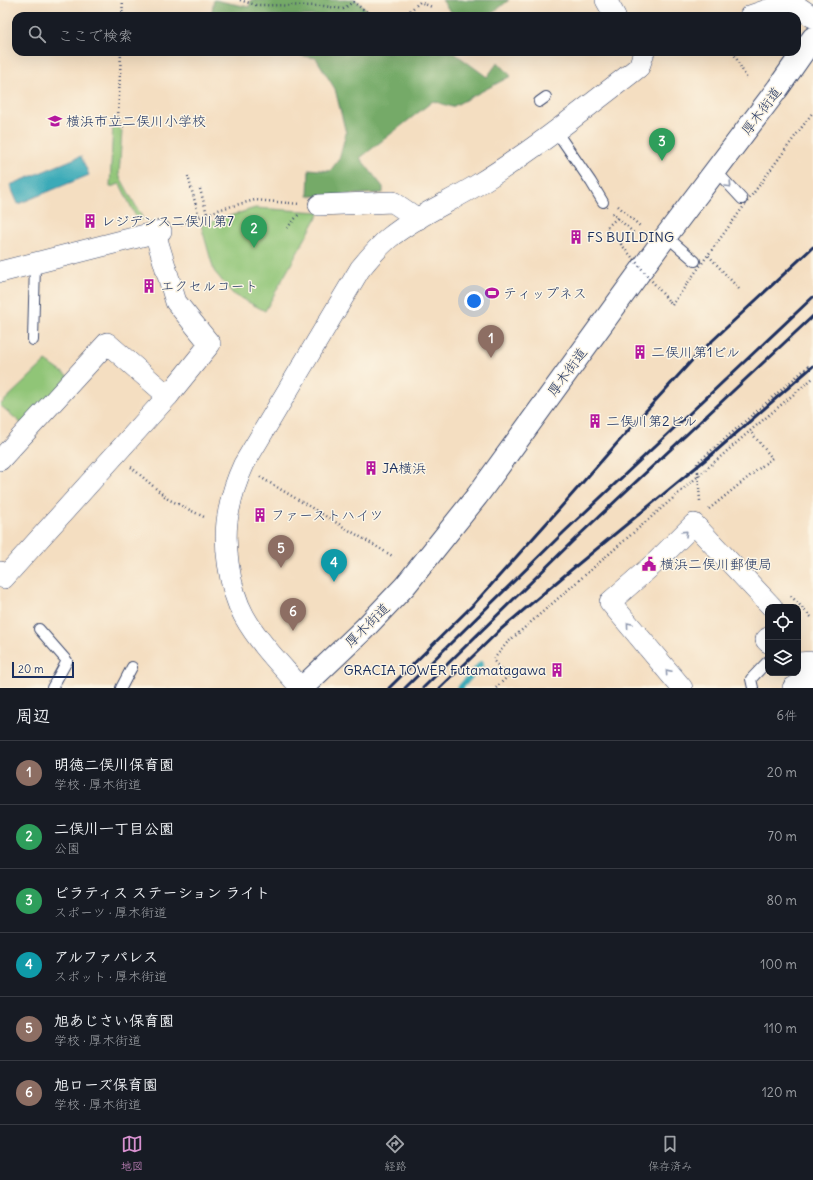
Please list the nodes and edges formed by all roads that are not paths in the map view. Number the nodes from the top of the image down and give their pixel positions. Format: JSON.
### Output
{"nodes":[{"id":1,"x":606,"y":0,"type":"edge"},
{"id":2,"x":613,"y":12,"type":"edge"},
{"id":3,"x":762,"y":12,"type":"edge"},
{"id":4,"x":813,"y":17,"type":"edge"},
{"id":5,"x":813,"y":38,"type":"edge"},
{"id":6,"x":801,"y":55,"type":"edge"},
{"id":7,"x":643,"y":56,"type":"edge"},
{"id":8,"x":800,"y":56,"type":"edge"},
{"id":9,"x":556,"y":126,"type":"junction"},
{"id":10,"x":716,"y":171,"type":"junction"},
{"id":11,"x":742,"y":199,"type":"dead end"},
{"id":12,"x":603,"y":202,"type":"dead end"},
{"id":13,"x":313,"y":205,"type":"road end"},
{"id":14,"x":418,"y":219,"type":"junction"},
{"id":15,"x":666,"y":236,"type":"junction"},
{"id":16,"x":695,"y":261,"type":"dead end"},
{"id":17,"x":35,"y":264,"type":"junction"},
{"id":18,"x":0,"y":272,"type":"edge"},
{"id":19,"x":33,"y":340,"type":"dead end"},
{"id":20,"x":168,"y":396,"type":"junction"},
{"id":21,"x":0,"y":460,"type":"edge"},
{"id":22,"x":0,"y":572,"type":"edge"},
{"id":23,"x":769,"y":604,"type":"edge"},
{"id":24,"x":39,"y":629,"type":"dead end"},
{"id":25,"x":813,"y":662,"type":"edge"},
{"id":26,"x":801,"y":663,"type":"edge"},
{"id":27,"x":765,"y":664,"type":"edge"},
{"id":28,"x":132,"y":667,"type":"dead end"},
{"id":29,"x":813,"y":677,"type":"edge"},
{"id":30,"x":52,"y":688,"type":"edge"},
{"id":31,"x":121,"y":688,"type":"edge"},
{"id":32,"x":301,"y":688,"type":"edge"},
{"id":33,"x":682,"y":688,"type":"edge"},
{"id":34,"x":753,"y":688,"type":"edge"},
{"id":35,"x":793,"y":688,"type":"edge"}],
"edges":[{"from":1,"to":2,"type":"street"},
{"from":3,"to":4,"type":"street"},
{"from":5,"to":6,"type":"main road","name":"厚木街道"},
{"from":7,"to":9,"type":"street"},
{"from":8,"to":10,"type":"main road","name":"厚木街道"},
{"from":9,"to":12,"type":"lane"},
{"from":9,"to":14,"type":"street"},
{"from":10,"to":11,"type":"lane","one_way":true},
{"from":10,"to":15,"type":"main road","name":"厚木街道"},
{"from":13,"to":14,"type":"street"},
{"from":14,"to":32,"type":"street"},
{"from":15,"to":16,"type":"lane"},
{"from":15,"to":32,"type":"main road","name":"厚木街道"},
{"from":17,"to":18,"type":"street"},
{"from":17,"to":19,"type":"lane"},
{"from":17,"to":20,"type":"street"},
{"from":20,"to":21,"type":"street"},
{"from":20,"to":22,"type":"street"},
{"from":33,"to":23,"type":"street","one_way":true},
{"from":24,"to":30,"type":"lane"},
{"from":25,"to":26,"type":"street"},
{"from":27,"to":34,"type":"lane"},
{"from":28,"to":31,"type":"lane"},
{"from":29,"to":35,"type":"street"}]}
